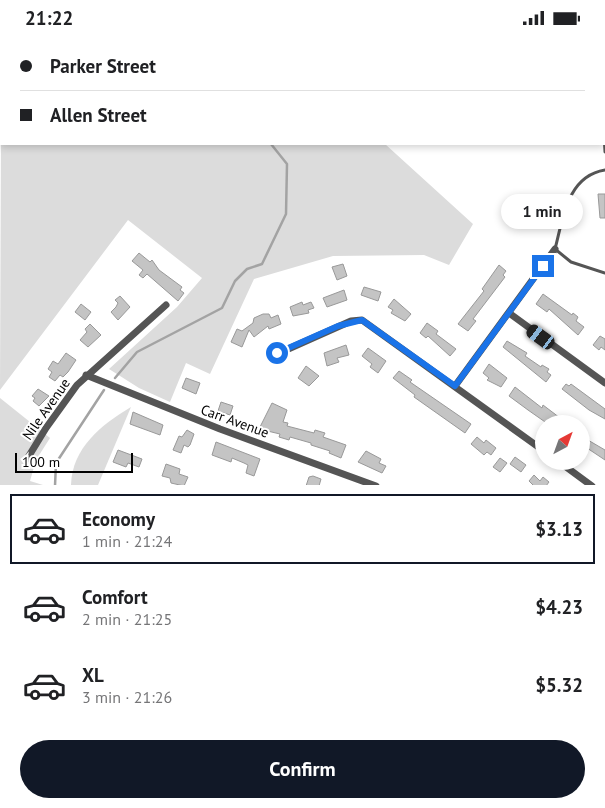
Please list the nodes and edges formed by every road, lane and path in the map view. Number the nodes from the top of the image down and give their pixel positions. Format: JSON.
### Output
{"nodes":[{"id":1,"x":605,"y":170,"type":"edge"},
{"id":2,"x":556,"y":249,"type":"junction"},
{"id":3,"x":605,"y":273,"type":"edge"},
{"id":4,"x":166,"y":305,"type":"dead end"},
{"id":5,"x":508,"y":313,"type":"junction"},
{"id":6,"x":277,"y":353,"type":"dead end"},
{"id":7,"x":86,"y":375,"type":"junction"},
{"id":8,"x":605,"y":383,"type":"edge"},
{"id":9,"x":455,"y":386,"type":"junction"},
{"id":10,"x":535,"y":444,"type":"edge"},
{"id":11,"x":27,"y":459,"type":"dead end"},
{"id":12,"x":571,"y":470,"type":"edge"},
{"id":13,"x":376,"y":485,"type":"edge"},
{"id":14,"x":592,"y":485,"type":"edge"}],
"edges":[{"from":1,"to":2,"type":"lane"},
{"from":2,"to":3,"type":"lane"},
{"from":2,"to":5,"type":"street"},
{"from":4,"to":7,"type":"street","name":"Nile Avenue"},
{"from":5,"to":8,"type":"street"},
{"from":5,"to":9,"type":"street"},
{"from":6,"to":9,"type":"street"},
{"from":7,"to":11,"type":"street","name":"Nile Avenue"},
{"from":7,"to":13,"type":"street","name":"Carr Avenue"},
{"from":9,"to":10,"type":"street"},
{"from":12,"to":14,"type":"street"}]}
